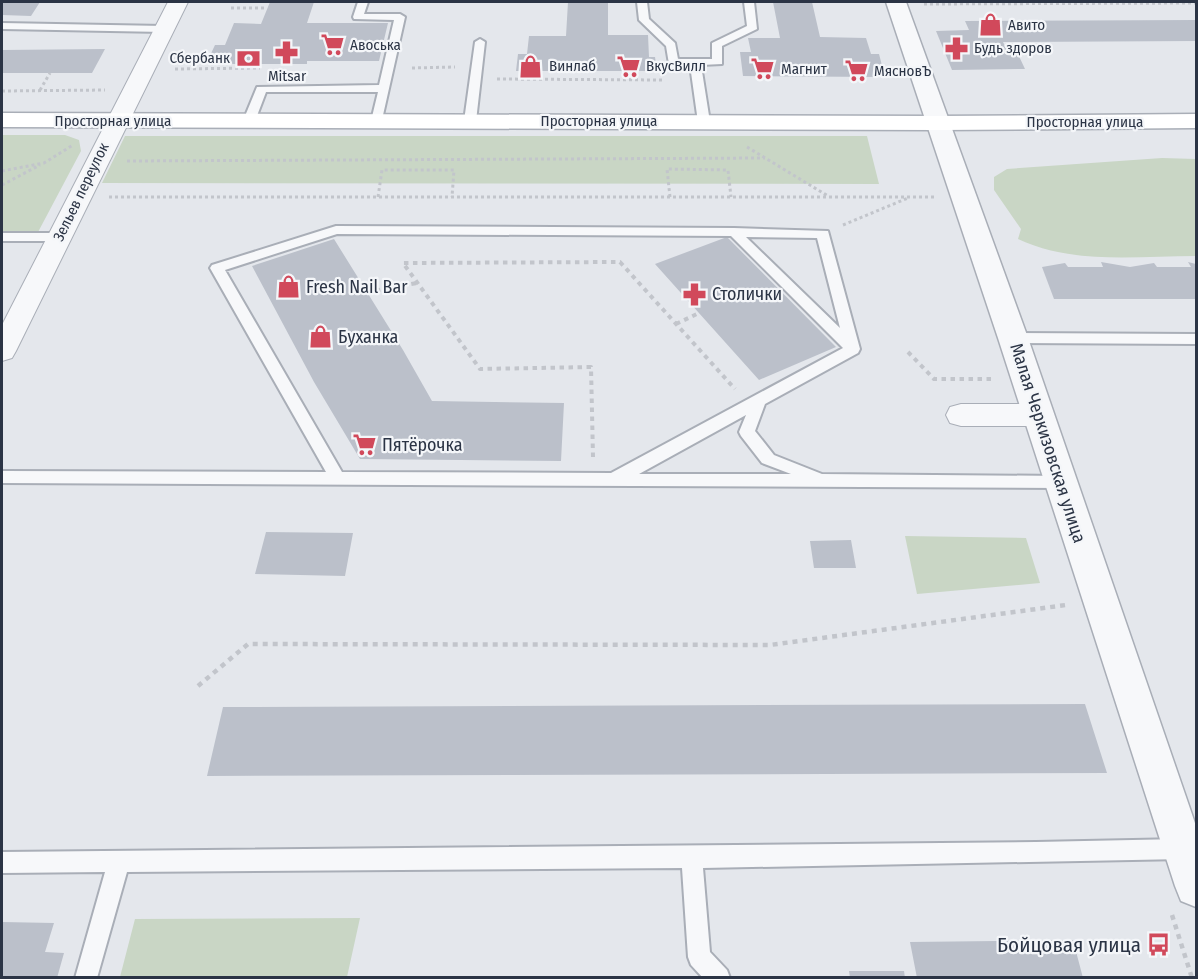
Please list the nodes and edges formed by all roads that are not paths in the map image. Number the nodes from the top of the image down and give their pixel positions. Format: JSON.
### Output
{"nodes":[{"id":1,"x":178,"y":2,"type":"edge"},
{"id":2,"x":363,"y":2,"type":"edge"},
{"id":3,"x":642,"y":2,"type":"edge"},
{"id":4,"x":749,"y":2,"type":"edge"},
{"id":5,"x":896,"y":3,"type":"edge"},
{"id":6,"x":2,"y":26,"type":"edge"},
{"id":7,"x":164,"y":29,"type":"junction"},
{"id":8,"x":480,"y":42,"type":"dead end"},
{"id":9,"x":695,"y":62,"type":"junction"},
{"id":10,"x":384,"y":88,"type":"junction"},
{"id":11,"x":2,"y":120,"type":"edge"},
{"id":12,"x":117,"y":121,"type":"junction"},
{"id":13,"x":249,"y":121,"type":"junction"},
{"id":14,"x":377,"y":121,"type":"junction"},
{"id":15,"x":470,"y":121,"type":"junction"},
{"id":16,"x":1197,"y":121,"type":"edge"},
{"id":17,"x":704,"y":122,"type":"junction"},
{"id":18,"x":938,"y":123,"type":"junction"},
{"id":19,"x":734,"y":232,"type":"junction"},
{"id":20,"x":2,"y":237,"type":"edge"},
{"id":21,"x":59,"y":237,"type":"junction"},
{"id":22,"x":5,"y":336,"type":"edge"},
{"id":23,"x":1013,"y":338,"type":"junction"},
{"id":24,"x":1197,"y":339,"type":"edge"},
{"id":25,"x":853,"y":349,"type":"junction"},
{"id":26,"x":759,"y":400,"type":"junction"},
{"id":27,"x":961,"y":415,"type":"dead end"},
{"id":28,"x":1039,"y":415,"type":"junction"},
{"id":29,"x":2,"y":477,"type":"edge"},
{"id":30,"x":338,"y":479,"type":"junction"},
{"id":31,"x":613,"y":480,"type":"junction"},
{"id":32,"x":827,"y":481,"type":"junction"},
{"id":33,"x":1061,"y":482,"type":"junction"},
{"id":34,"x":1190,"y":845,"type":"edge"},
{"id":35,"x":692,"y":859,"type":"junction"},
{"id":36,"x":119,"y":862,"type":"junction"},
{"id":37,"x":2,"y":863,"type":"edge"},
{"id":38,"x":1197,"y":886,"type":"edge"},
{"id":39,"x":86,"y":978,"type":"edge"},
{"id":40,"x":719,"y":978,"type":"edge"}],
"edges":[{"from":1,"to":7,"type":"street","name":"Зельев переулок"},
{"from":2,"to":10,"type":"lane"},
{"from":3,"to":9,"type":"lane"},
{"from":4,"to":9,"type":"lane"},
{"from":5,"to":18,"type":"street","name":"Малая Черкизовская улица"},
{"from":6,"to":7,"type":"lane"},
{"from":7,"to":12,"type":"street","name":"Зельев переулок"},
{"from":8,"to":15,"type":"lane"},
{"from":9,"to":17,"type":"lane"},
{"from":10,"to":13,"type":"lane"},
{"from":10,"to":14,"type":"lane"},
{"from":11,"to":12,"type":"main road","name":"Просторная улица"},
{"from":12,"to":13,"type":"main road","name":"Просторная улица"},
{"from":12,"to":21,"type":"street","name":"Зельев переулок"},
{"from":13,"to":14,"type":"main road","name":"Просторная улица"},
{"from":14,"to":15,"type":"main road","name":"Просторная улица"},
{"from":15,"to":17,"type":"main road","name":"Просторная улица"},
{"from":16,"to":18,"type":"main road","name":"Просторная улица"},
{"from":17,"to":18,"type":"main road","name":"Просторная улица"},
{"from":18,"to":23,"type":"street","name":"Малая Черкизовская улица"},
{"from":19,"to":25,"type":"lane"},
{"from":19,"to":25,"type":"lane"},
{"from":19,"to":30,"type":"lane"},
{"from":20,"to":21,"type":"lane"},
{"from":21,"to":22,"type":"street","name":"Зельев переулок"},
{"from":23,"to":24,"type":"lane"},
{"from":23,"to":28,"type":"street","name":"Малая Черкизовская улица"},
{"from":25,"to":26,"type":"lane"},
{"from":26,"to":31,"type":"lane"},
{"from":26,"to":32,"type":"lane"},
{"from":27,"to":28,"type":"street"},
{"from":28,"to":33,"type":"street","name":"Малая Черкизовская улица"},
{"from":29,"to":30,"type":"lane"},
{"from":30,"to":31,"type":"lane"},
{"from":31,"to":32,"type":"lane"},
{"from":32,"to":33,"type":"lane"},
{"from":33,"to":34,"type":"street","name":"Малая Черкизовская улица"},
{"from":34,"to":35,"type":"lane"},
{"from":34,"to":38,"type":"street","name":"Малая Черкизовская улица"},
{"from":35,"to":36,"type":"lane"},
{"from":35,"to":40,"type":"lane"},
{"from":36,"to":37,"type":"lane"},
{"from":36,"to":39,"type":"lane"}]}
